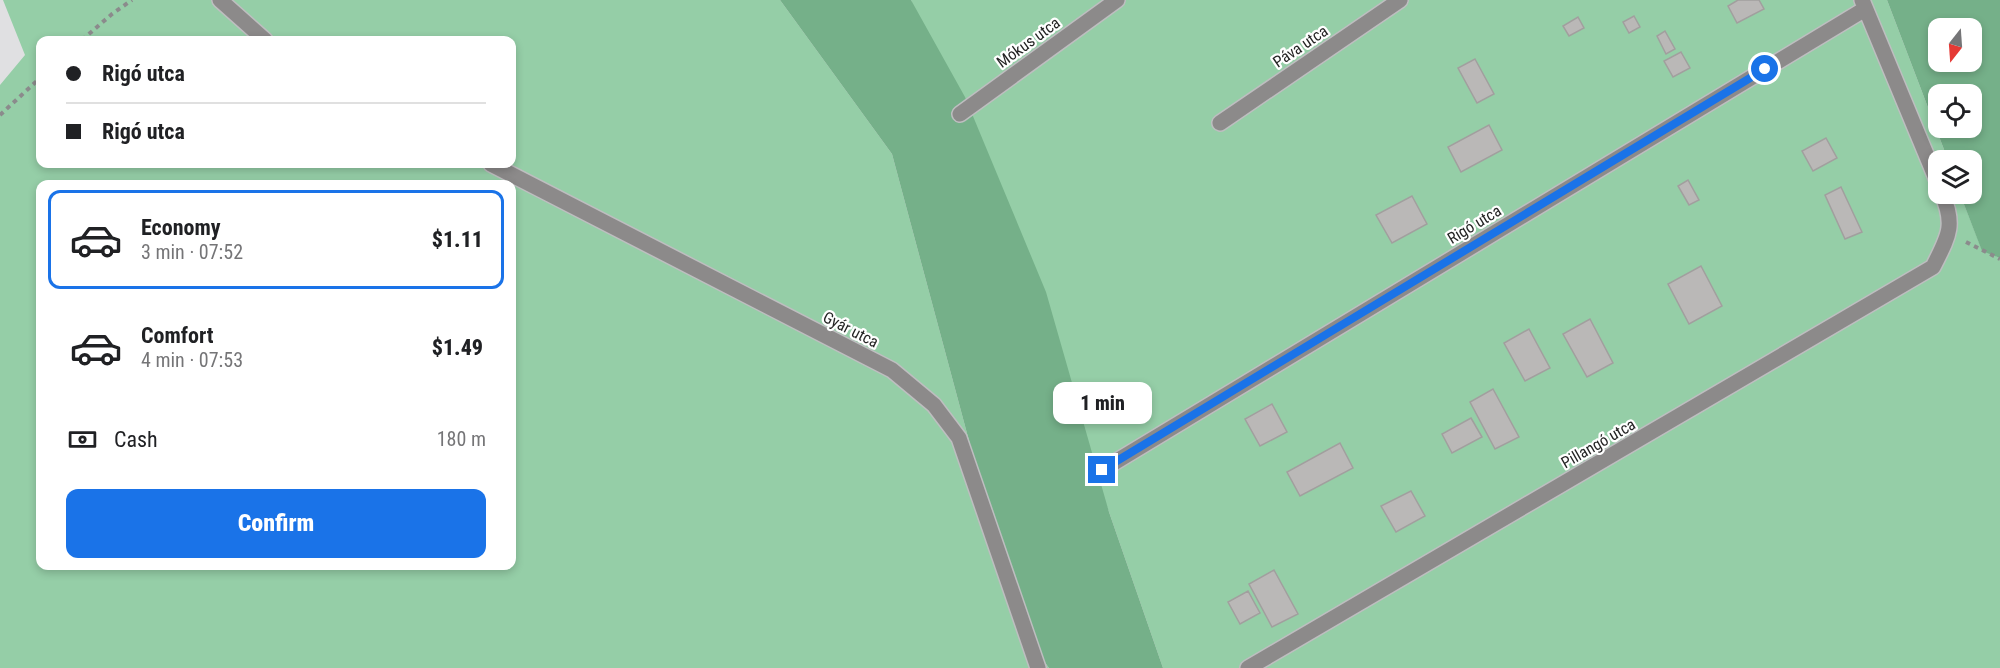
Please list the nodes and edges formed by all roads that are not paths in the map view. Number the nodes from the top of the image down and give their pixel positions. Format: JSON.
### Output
{"nodes":[{"id":1,"x":220,"y":0,"type":"edge"},
{"id":2,"x":1118,"y":0,"type":"edge"},
{"id":3,"x":1400,"y":0,"type":"edge"},
{"id":4,"x":1864,"y":4,"type":"edge"},
{"id":5,"x":260,"y":36,"type":"edge"},
{"id":6,"x":960,"y":114,"type":"dead end"},
{"id":7,"x":1220,"y":123,"type":"dead end"},
{"id":8,"x":1928,"y":159,"type":"edge"},
{"id":9,"x":499,"y":168,"type":"edge"},
{"id":10,"x":1946,"y":204,"type":"edge"},
{"id":11,"x":1102,"y":470,"type":"dead end"},
{"id":12,"x":1038,"y":668,"type":"edge"},
{"id":13,"x":1248,"y":668,"type":"edge"}],
"edges":[{"from":1,"to":5,"type":"street"},
{"from":2,"to":6,"type":"street","name":"Mókus utca"},
{"from":3,"to":7,"type":"street","name":"Páva utca"},
{"from":4,"to":8,"type":"street"},
{"from":4,"to":11,"type":"street","name":"Rigó utca"},
{"from":9,"to":12,"type":"street","name":"Gyár utca"},
{"from":10,"to":13,"type":"street","name":"Pillangó utca"}]}
